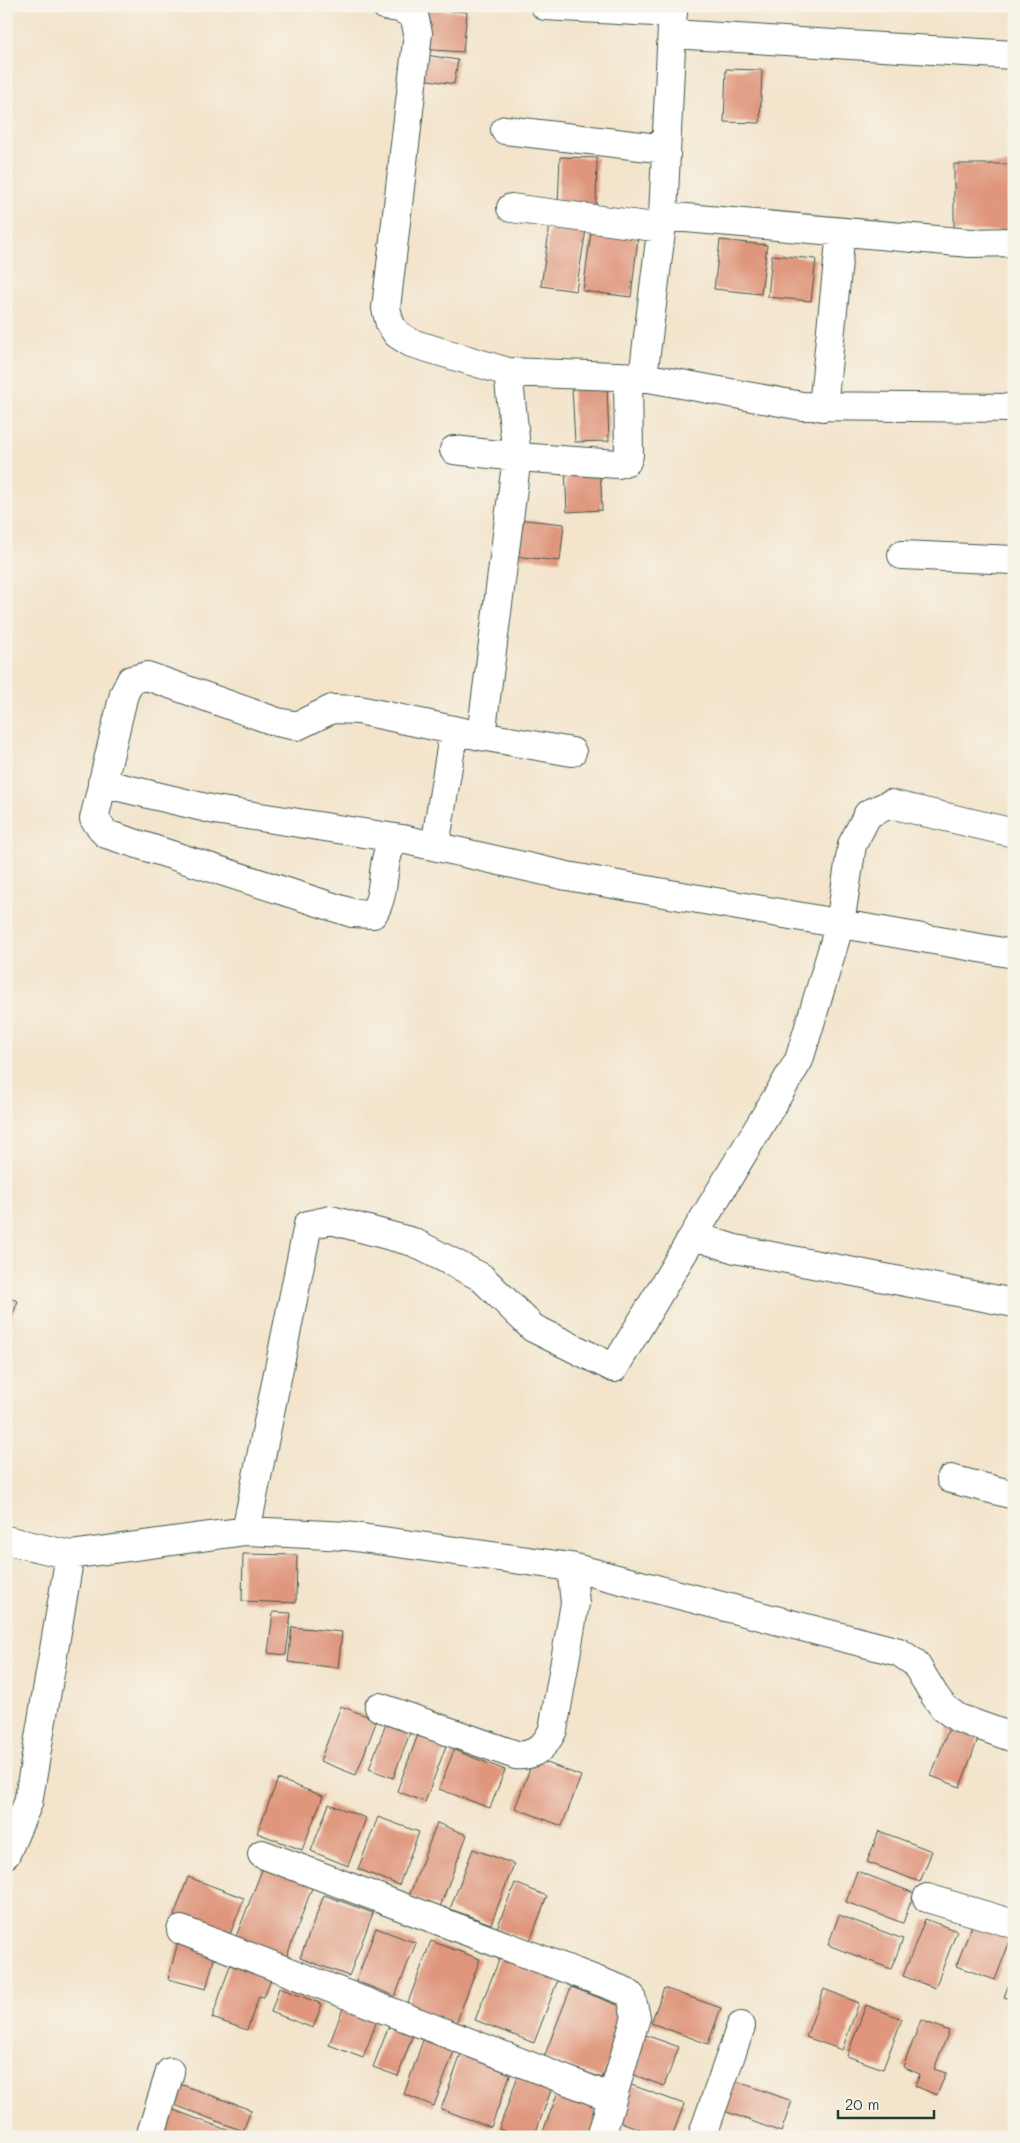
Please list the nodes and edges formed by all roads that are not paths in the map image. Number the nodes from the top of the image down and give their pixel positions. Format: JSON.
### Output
{"nodes":[{"id":1,"x":386,"y":6,"type":"edge"},
{"id":2,"x":545,"y":6,"type":"edge"},
{"id":3,"x":673,"y":18,"type":"edge"},
{"id":4,"x":1014,"y":54,"type":"edge"},
{"id":5,"x":504,"y":130,"type":"dead end"},
{"id":6,"x":666,"y":149,"type":"junction"},
{"id":7,"x":511,"y":208,"type":"dead end"},
{"id":8,"x":662,"y":222,"type":"junction"},
{"id":9,"x":841,"y":232,"type":"junction"},
{"id":10,"x":1014,"y":242,"type":"edge"},
{"id":11,"x":508,"y":372,"type":"junction"},
{"id":12,"x":635,"y":377,"type":"junction"},
{"id":13,"x":823,"y":407,"type":"junction"},
{"id":14,"x":1014,"y":408,"type":"edge"},
{"id":15,"x":454,"y":450,"type":"dead end"},
{"id":16,"x":517,"y":457,"type":"junction"},
{"id":17,"x":902,"y":554,"type":"dead end"},
{"id":18,"x":1014,"y":560,"type":"edge"},
{"id":19,"x":454,"y":730,"type":"junction"},
{"id":20,"x":481,"y":736,"type":"junction"},
{"id":21,"x":572,"y":752,"type":"dead end"},
{"id":22,"x":102,"y":783,"type":"junction"},
{"id":23,"x":1014,"y":834,"type":"edge"},
{"id":24,"x":402,"y":839,"type":"junction"},
{"id":25,"x":435,"y":846,"type":"junction"},
{"id":26,"x":840,"y":924,"type":"junction"},
{"id":27,"x":1014,"y":954,"type":"edge"},
{"id":28,"x":694,"y":1236,"type":"junction"},
{"id":29,"x":1014,"y":1302,"type":"edge"},
{"id":30,"x":951,"y":1479,"type":"dead end"},
{"id":31,"x":1014,"y":1495,"type":"edge"},
{"id":32,"x":246,"y":1531,"type":"junction"},
{"id":33,"x":6,"y":1540,"type":"edge"},
{"id":34,"x":70,"y":1555,"type":"junction"},
{"id":35,"x":571,"y":1567,"type":"junction"},
{"id":36,"x":379,"y":1707,"type":"dead end"},
{"id":37,"x":1014,"y":1738,"type":"edge"},
{"id":38,"x":6,"y":1854,"type":"edge"},
{"id":39,"x":262,"y":1854,"type":"dead end"},
{"id":40,"x":927,"y":1898,"type":"dead end"},
{"id":41,"x":1014,"y":1924,"type":"edge"},
{"id":42,"x":181,"y":1930,"type":"dead end"},
{"id":43,"x":741,"y":2026,"type":"dead end"},
{"id":44,"x":170,"y":2072,"type":"dead end"},
{"id":45,"x":612,"y":2098,"type":"junction"},
{"id":46,"x":150,"y":2137,"type":"edge"},
{"id":47,"x":601,"y":2137,"type":"edge"},
{"id":48,"x":702,"y":2137,"type":"edge"}],
"edges":[{"from":1,"to":11,"type":"street"},
{"from":2,"to":3,"type":"street"},
{"from":3,"to":4,"type":"street"},
{"from":3,"to":6,"type":"street"},
{"from":5,"to":6,"type":"street"},
{"from":6,"to":8,"type":"street"},
{"from":7,"to":8,"type":"street"},
{"from":8,"to":9,"type":"street"},
{"from":8,"to":12,"type":"street"},
{"from":9,"to":10,"type":"street"},
{"from":9,"to":13,"type":"street"},
{"from":11,"to":12,"type":"street"},
{"from":11,"to":16,"type":"street"},
{"from":12,"to":13,"type":"street"},
{"from":12,"to":16,"type":"street"},
{"from":13,"to":14,"type":"street"},
{"from":15,"to":16,"type":"street"},
{"from":16,"to":20,"type":"street"},
{"from":17,"to":18,"type":"street"},
{"from":19,"to":20,"type":"street"},
{"from":19,"to":22,"type":"street"},
{"from":19,"to":25,"type":"street"},
{"from":20,"to":21,"type":"street"},
{"from":22,"to":24,"type":"street"},
{"from":22,"to":24,"type":"street"},
{"from":23,"to":26,"type":"street"},
{"from":24,"to":25,"type":"street"},
{"from":25,"to":26,"type":"street"},
{"from":26,"to":27,"type":"street"},
{"from":26,"to":28,"type":"street"},
{"from":28,"to":29,"type":"street"},
{"from":28,"to":32,"type":"street"},
{"from":30,"to":31,"type":"street"},
{"from":32,"to":34,"type":"street"},
{"from":32,"to":35,"type":"street"},
{"from":33,"to":34,"type":"street"},
{"from":34,"to":38,"type":"street"},
{"from":35,"to":36,"type":"street"},
{"from":35,"to":37,"type":"street"},
{"from":39,"to":45,"type":"street"},
{"from":40,"to":41,"type":"street"},
{"from":42,"to":45,"type":"street"},
{"from":43,"to":48,"type":"street"},
{"from":44,"to":46,"type":"street"},
{"from":45,"to":47,"type":"street"}]}
